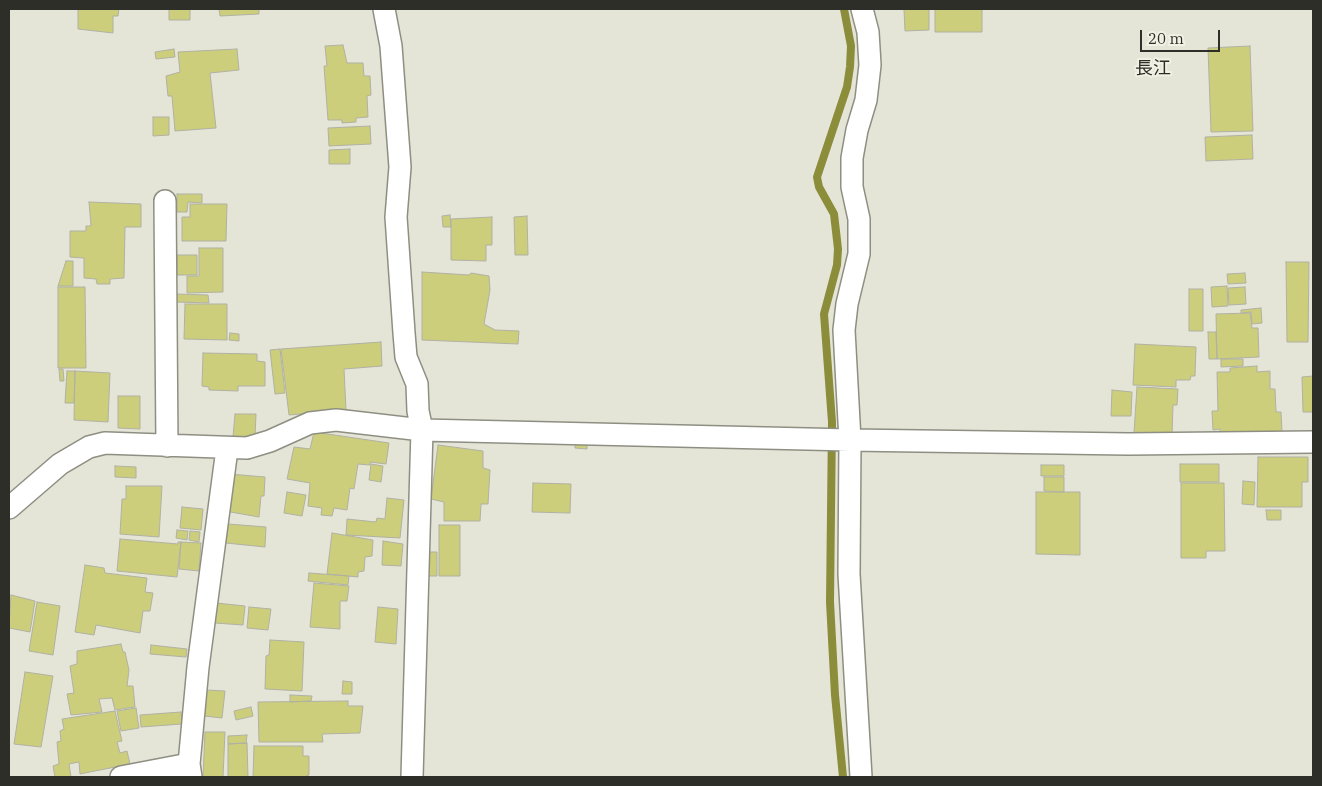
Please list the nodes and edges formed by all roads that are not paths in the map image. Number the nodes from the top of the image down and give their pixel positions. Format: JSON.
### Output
{"nodes":[{"id":1,"x":384,"y":9,"type":"edge"},
{"id":2,"x":862,"y":9,"type":"edge"},
{"id":3,"x":166,"y":201,"type":"dead end"},
{"id":4,"x":422,"y":430,"type":"junction"},
{"id":5,"x":850,"y":440,"type":"junction"},
{"id":6,"x":1313,"y":442,"type":"edge"},
{"id":7,"x":167,"y":446,"type":"junction"},
{"id":8,"x":227,"y":449,"type":"junction"},
{"id":9,"x":9,"y":508,"type":"edge"},
{"id":10,"x":190,"y":771,"type":"edge"},
{"id":11,"x":121,"y":777,"type":"edge"},
{"id":12,"x":412,"y":777,"type":"edge"},
{"id":13,"x":861,"y":777,"type":"edge"}],
"edges":[{"from":1,"to":4,"type":"street"},
{"from":2,"to":5,"type":"street"},
{"from":3,"to":7,"type":"street"},
{"from":4,"to":5,"type":"street"},
{"from":4,"to":8,"type":"street"},
{"from":4,"to":12,"type":"street"},
{"from":5,"to":6,"type":"street"},
{"from":5,"to":13,"type":"street"},
{"from":7,"to":8,"type":"street"},
{"from":7,"to":9,"type":"street"},
{"from":8,"to":10,"type":"street"},
{"from":10,"to":11,"type":"street"}]}
